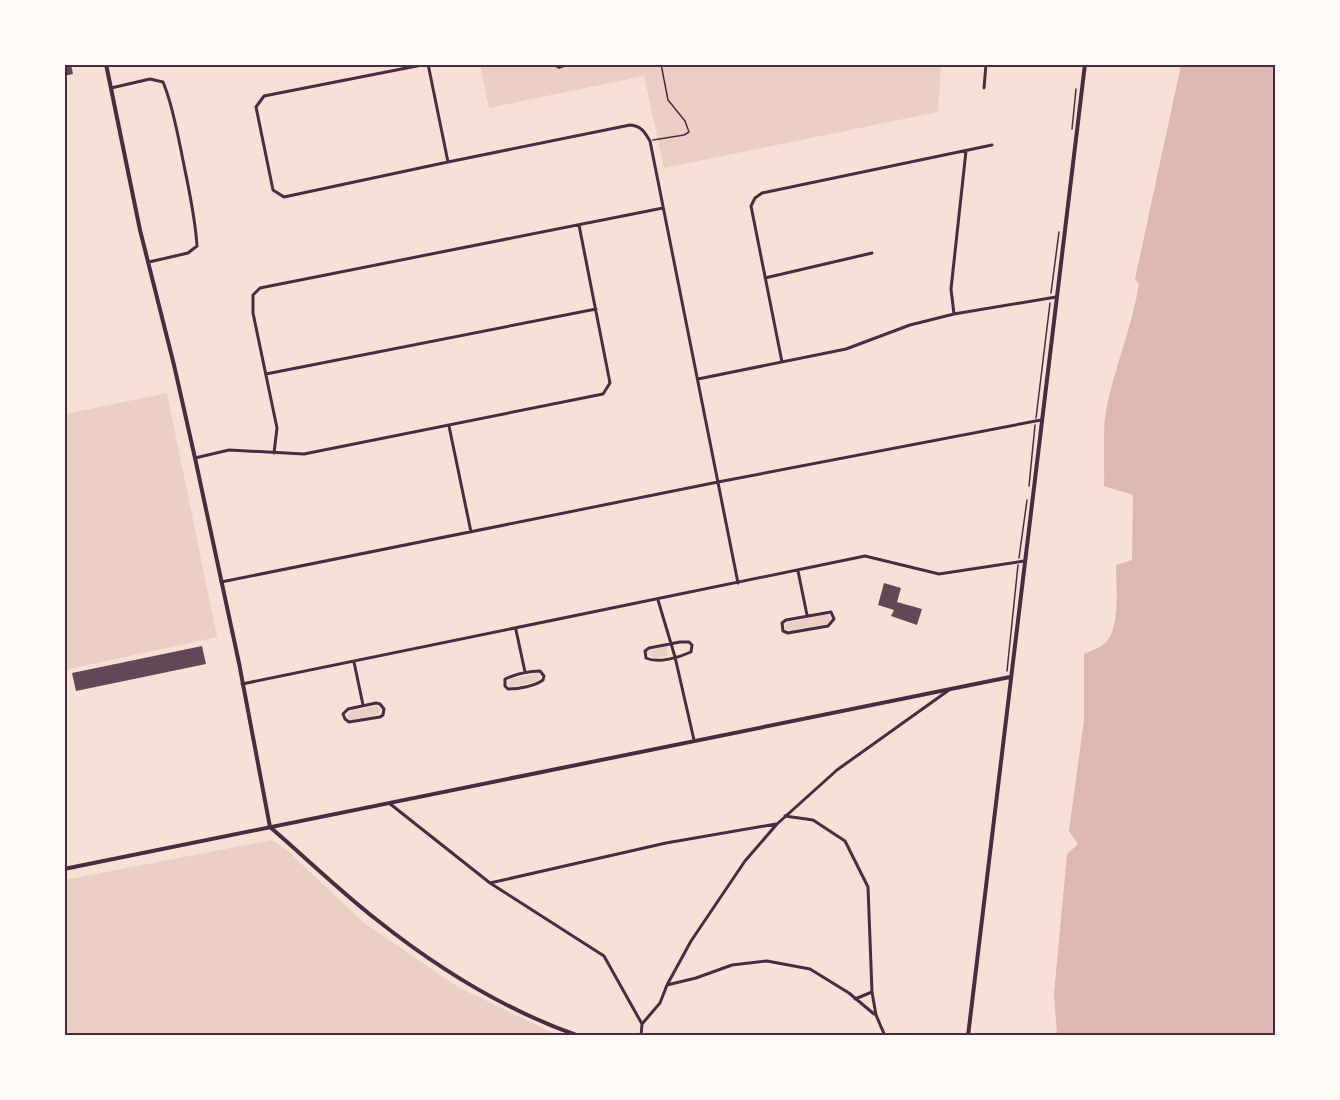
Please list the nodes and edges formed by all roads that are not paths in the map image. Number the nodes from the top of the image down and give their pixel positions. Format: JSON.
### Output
{"nodes":[{"id":1,"x":106,"y":64,"type":"edge"},
{"id":2,"x":427,"y":64,"type":"edge"},
{"id":3,"x":986,"y":64,"type":"edge"},
{"id":4,"x":1084,"y":64,"type":"edge"},
{"id":5,"x":111,"y":88,"type":"junction"},
{"id":6,"x":984,"y":88,"type":"dead end"},
{"id":7,"x":992,"y":145,"type":"dead end"},
{"id":8,"x":966,"y":151,"type":"junction"},
{"id":9,"x":448,"y":162,"type":"junction"},
{"id":10,"x":663,"y":208,"type":"junction"},
{"id":11,"x":579,"y":225,"type":"junction"},
{"id":12,"x":872,"y":253,"type":"dead end"},
{"id":13,"x":149,"y":262,"type":"junction"},
{"id":14,"x":765,"y":278,"type":"junction"},
{"id":15,"x":1053,"y":298,"type":"junction"},
{"id":16,"x":596,"y":309,"type":"junction"},
{"id":17,"x":954,"y":314,"type":"junction"},
{"id":18,"x":782,"y":362,"type":"junction"},
{"id":19,"x":266,"y":374,"type":"junction"},
{"id":20,"x":698,"y":379,"type":"junction"},
{"id":21,"x":1041,"y":420,"type":"junction"},
{"id":22,"x":449,"y":426,"type":"junction"},
{"id":23,"x":274,"y":453,"type":"junction"},
{"id":24,"x":195,"y":458,"type":"junction"},
{"id":25,"x":718,"y":482,"type":"junction"},
{"id":26,"x":471,"y":532,"type":"junction"},
{"id":27,"x":1021,"y":562,"type":"junction"},
{"id":28,"x":798,"y":571,"type":"junction"},
{"id":29,"x":221,"y":582,"type":"junction"},
{"id":30,"x":738,"y":583,"type":"junction"},
{"id":31,"x":658,"y":600,"type":"junction"},
{"id":32,"x":807,"y":615,"type":"junction"},
{"id":33,"x":516,"y":629,"type":"junction"},
{"id":34,"x":670,"y":643,"type":"junction"},
{"id":35,"x":675,"y":657,"type":"junction"},
{"id":36,"x":354,"y":662,"type":"junction"},
{"id":37,"x":525,"y":672,"type":"junction"},
{"id":38,"x":1010,"y":677,"type":"junction"},
{"id":39,"x":243,"y":684,"type":"junction"},
{"id":40,"x":953,"y":687,"type":"junction"},
{"id":41,"x":363,"y":705,"type":"junction"},
{"id":42,"x":694,"y":740,"type":"junction"},
{"id":43,"x":387,"y":802,"type":"junction"},
{"id":44,"x":785,"y":816,"type":"junction"},
{"id":45,"x":777,"y":824,"type":"junction"},
{"id":46,"x":270,"y":826,"type":"junction"},
{"id":47,"x":64,"y":869,"type":"edge"},
{"id":48,"x":490,"y":884,"type":"junction"},
{"id":49,"x":667,"y":985,"type":"junction"},
{"id":50,"x":872,"y":992,"type":"junction"},
{"id":51,"x":855,"y":999,"type":"junction"},
{"id":52,"x":876,"y":1015,"type":"junction"},
{"id":53,"x":642,"y":1024,"type":"junction"},
{"id":54,"x":579,"y":1035,"type":"edge"},
{"id":55,"x":640,"y":1035,"type":"edge"},
{"id":56,"x":885,"y":1035,"type":"edge"},
{"id":57,"x":968,"y":1035,"type":"edge"}],
"edges":[{"from":1,"to":5,"type":"street"},
{"from":2,"to":9,"type":"street"},
{"from":2,"to":9,"type":"street"},
{"from":3,"to":6,"type":"street"},
{"from":4,"to":15,"type":"street"},
{"from":5,"to":13,"type":"street"},
{"from":5,"to":13,"type":"street"},
{"from":7,"to":8,"type":"street"},
{"from":8,"to":14,"type":"street"},
{"from":8,"to":17,"type":"street"},
{"from":9,"to":10,"type":"street"},
{"from":10,"to":11,"type":"street"},
{"from":10,"to":20,"type":"street"},
{"from":11,"to":16,"type":"street"},
{"from":11,"to":19,"type":"street"},
{"from":12,"to":14,"type":"street"},
{"from":13,"to":24,"type":"street"},
{"from":14,"to":18,"type":"street"},
{"from":15,"to":17,"type":"street"},
{"from":15,"to":21,"type":"street"},
{"from":16,"to":19,"type":"street"},
{"from":16,"to":22,"type":"street"},
{"from":17,"to":18,"type":"street"},
{"from":18,"to":20,"type":"street"},
{"from":19,"to":23,"type":"street"},
{"from":20,"to":25,"type":"street"},
{"from":21,"to":25,"type":"street"},
{"from":21,"to":27,"type":"street"},
{"from":22,"to":23,"type":"street"},
{"from":22,"to":26,"type":"street"},
{"from":23,"to":24,"type":"street"},
{"from":24,"to":29,"type":"street"},
{"from":25,"to":26,"type":"street"},
{"from":25,"to":30,"type":"street"},
{"from":26,"to":29,"type":"street"},
{"from":27,"to":28,"type":"street"},
{"from":27,"to":38,"type":"street"},
{"from":28,"to":30,"type":"street"},
{"from":28,"to":32,"type":"street"},
{"from":29,"to":39,"type":"street"},
{"from":30,"to":31,"type":"street"},
{"from":31,"to":33,"type":"street"},
{"from":31,"to":34,"type":"street"},
{"from":32,"to":32,"type":"street"},
{"from":33,"to":36,"type":"street"},
{"from":33,"to":37,"type":"street"},
{"from":34,"to":35,"type":"street"},
{"from":34,"to":35,"type":"street"},
{"from":34,"to":35,"type":"street"},
{"from":35,"to":42,"type":"street"},
{"from":36,"to":39,"type":"street"},
{"from":36,"to":41,"type":"street"},
{"from":37,"to":37,"type":"street"},
{"from":38,"to":40,"type":"street"},
{"from":38,"to":57,"type":"street"},
{"from":39,"to":46,"type":"street"},
{"from":40,"to":42,"type":"street"},
{"from":40,"to":44,"type":"street"},
{"from":41,"to":41,"type":"street"},
{"from":42,"to":43,"type":"street"},
{"from":43,"to":46,"type":"street"},
{"from":43,"to":48,"type":"street"},
{"from":44,"to":45,"type":"street"},
{"from":44,"to":50,"type":"street"},
{"from":45,"to":48,"type":"street"},
{"from":45,"to":49,"type":"street"},
{"from":46,"to":47,"type":"street"},
{"from":46,"to":54,"type":"street"},
{"from":48,"to":53,"type":"street"},
{"from":49,"to":51,"type":"street"},
{"from":49,"to":53,"type":"street"},
{"from":50,"to":51,"type":"street"},
{"from":50,"to":52,"type":"street"},
{"from":51,"to":52,"type":"street"},
{"from":52,"to":56,"type":"street"},
{"from":53,"to":55,"type":"street"}]}
